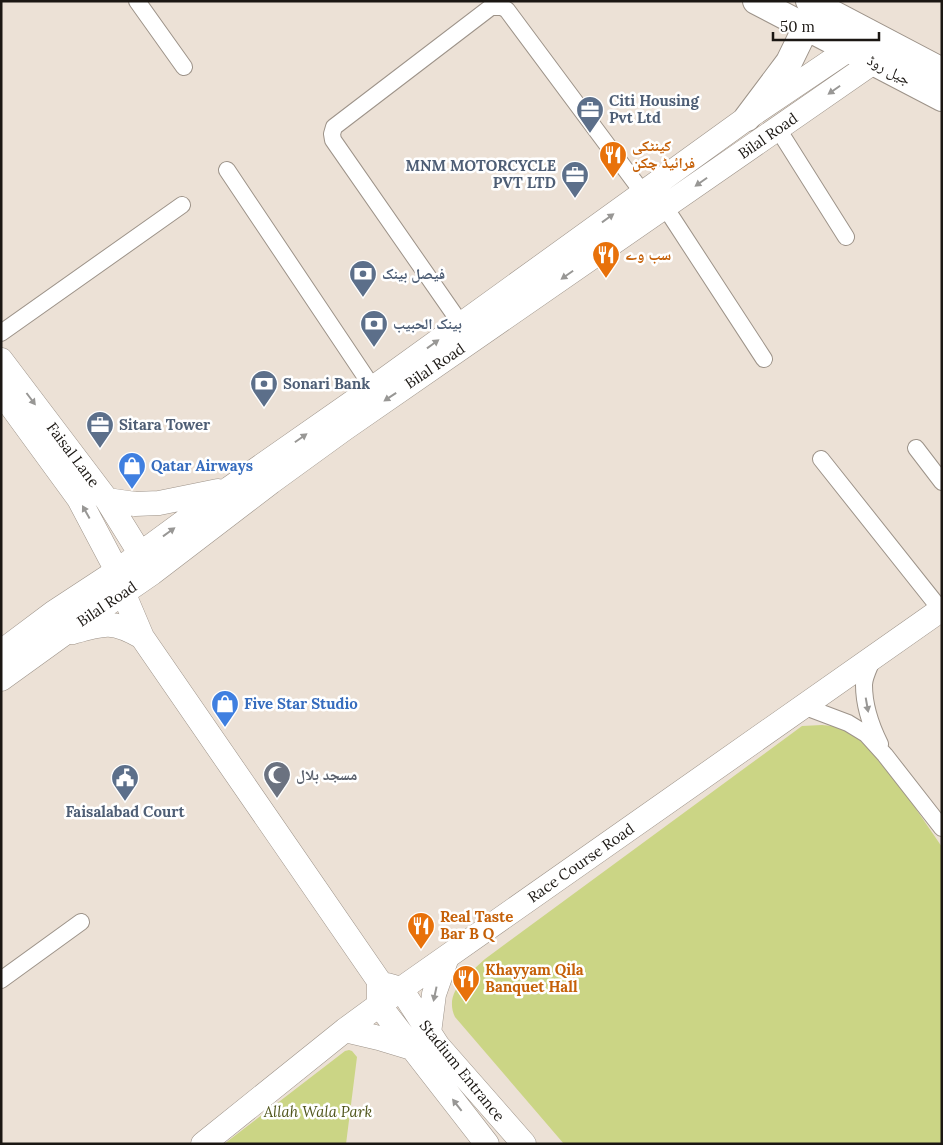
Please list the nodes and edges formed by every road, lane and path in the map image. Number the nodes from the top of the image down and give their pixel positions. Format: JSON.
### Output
{"nodes":[{"id":1,"x":137,"y":1,"type":"edge"},
{"id":2,"x":756,"y":1,"type":"edge"},
{"id":3,"x":809,"y":1,"type":"edge"},
{"id":4,"x":806,"y":28,"type":"junction"},
{"id":5,"x":872,"y":35,"type":"junction"},
{"id":6,"x":896,"y":47,"type":"junction"},
{"id":7,"x":848,"y":48,"type":"junction"},
{"id":8,"x":874,"y":62,"type":"junction"},
{"id":9,"x":184,"y":67,"type":"dead end"},
{"id":10,"x":942,"y":71,"type":"edge"},
{"id":11,"x":942,"y":98,"type":"edge"},
{"id":12,"x":747,"y":118,"type":"junction"},
{"id":13,"x":778,"y":129,"type":"junction"},
{"id":14,"x":227,"y":170,"type":"dead end"},
{"id":15,"x":643,"y":193,"type":"junction"},
{"id":16,"x":182,"y":205,"type":"dead end"},
{"id":17,"x":665,"y":207,"type":"junction"},
{"id":18,"x":846,"y":237,"type":"dead end"},
{"id":19,"x":461,"y":324,"type":"junction"},
{"id":20,"x":1,"y":333,"type":"edge"},
{"id":21,"x":764,"y":359,"type":"dead end"},
{"id":22,"x":1,"y":360,"type":"edge"},
{"id":23,"x":373,"y":388,"type":"junction"},
{"id":24,"x":1,"y":392,"type":"edge"},
{"id":25,"x":916,"y":448,"type":"dead end"},
{"id":26,"x":821,"y":460,"type":"dead end"},
{"id":27,"x":942,"y":482,"type":"edge"},
{"id":28,"x":230,"y":488,"type":"junction"},
{"id":29,"x":107,"y":500,"type":"junction"},
{"id":30,"x":104,"y":544,"type":"junction"},
{"id":31,"x":141,"y":552,"type":"junction"},
{"id":32,"x":152,"y":574,"type":"junction"},
{"id":33,"x":120,"y":581,"type":"junction"},
{"id":34,"x":941,"y":609,"type":"edge"},
{"id":35,"x":57,"y":624,"type":"junction"},
{"id":36,"x":142,"y":637,"type":"junction"},
{"id":37,"x":1,"y":652,"type":"edge"},
{"id":38,"x":873,"y":658,"type":"junction"},
{"id":39,"x":1,"y":679,"type":"edge"},
{"id":40,"x":803,"y":706,"type":"junction"},
{"id":41,"x":885,"y":755,"type":"junction"},
{"id":42,"x":942,"y":828,"type":"edge"},
{"id":43,"x":81,"y":922,"type":"dead end"},
{"id":44,"x":446,"y":957,"type":"junction"},
{"id":45,"x":1,"y":980,"type":"edge"},
{"id":46,"x":378,"y":981,"type":"junction"},
{"id":47,"x":401,"y":989,"type":"junction"},
{"id":48,"x":379,"y":1005,"type":"junction"},
{"id":49,"x":345,"y":1030,"type":"junction"},
{"id":50,"x":420,"y":1041,"type":"junction"},
{"id":51,"x":203,"y":1144,"type":"edge"},
{"id":52,"x":487,"y":1144,"type":"edge"},
{"id":53,"x":524,"y":1144,"type":"edge"}],
"edges":[{"from":1,"to":9,"type":"street"},
{"from":2,"to":4,"type":"main road","name":"جیل روڈ"},
{"from":3,"to":5,"type":"main road","name":"جیل روڈ"},
{"from":4,"to":7,"type":"main road","name":"جیل روڈ"},
{"from":4,"to":12,"type":"main road"},
{"from":5,"to":6,"type":"main road","name":"جیل روڈ"},
{"from":5,"to":7,"type":"main road","name":"Bilal Road"},
{"from":6,"to":8,"type":"main road","name":"Bilal Road"},
{"from":6,"to":10,"type":"main road","name":"جیل روڈ"},
{"from":7,"to":8,"type":"main road","name":"جیل روڈ"},
{"from":7,"to":12,"type":"main road","name":"Bilal Road"},
{"from":8,"to":11,"type":"main road","name":"جیل روڈ"},
{"from":8,"to":13,"type":"main road","name":"Bilal Road","one_way":true},
{"from":12,"to":15,"type":"main road","name":"Bilal Road"},
{"from":13,"to":17,"type":"main road","name":"Bilal Road","one_way":true},
{"from":13,"to":18,"type":"street"},
{"from":14,"to":23,"type":"street"},
{"from":19,"to":15,"type":"main road","name":"Bilal Road","one_way":true},
{"from":15,"to":19,"type":"street"},
{"from":16,"to":20,"type":"street"},
{"from":17,"to":21,"type":"street"},
{"from":17,"to":32,"type":"main road","name":"Bilal Road","one_way":true},
{"from":23,"to":19,"type":"main road","name":"Bilal Road","one_way":true},
{"from":22,"to":29,"type":"main road","name":"Faisal Lane","one_way":true},
{"from":28,"to":23,"type":"main road","name":"Bilal Road","one_way":true},
{"from":30,"to":24,"type":"main road","name":"Faisal Lane","one_way":true},
{"from":25,"to":27,"type":"street"},
{"from":26,"to":34,"type":"street"},
{"from":28,"to":29,"type":"main road"},
{"from":31,"to":28,"type":"main road","name":"Bilal Road","one_way":true},
{"from":29,"to":31,"type":"main road","name":"Faisal Lane"},
{"from":30,"to":33,"type":"main road","name":"Faisal Lane"},
{"from":30,"to":35,"type":"main road"},
{"from":31,"to":32,"type":"main road","name":"Faisal Lane"},
{"from":31,"to":33,"type":"main road","name":"Bilal Road"},
{"from":32,"to":33,"type":"main road","name":"Bilal Road"},
{"from":33,"to":35,"type":"main road","name":"Bilal Road"},
{"from":33,"to":36,"type":"main road","name":"Faisal Lane"},
{"from":34,"to":38,"type":"main road","name":"Race Course Road"},
{"from":35,"to":36,"type":"main road"},
{"from":35,"to":37,"type":"main road","name":"Bilal Road"},
{"from":35,"to":39,"type":"main road","name":"Bilal Road"},
{"from":36,"to":46,"type":"main road","name":"Faisal Lane"},
{"from":38,"to":40,"type":"main road","name":"Race Course Road"},
{"from":38,"to":41,"type":"street","one_way":true},
{"from":40,"to":41,"type":"street"},
{"from":40,"to":44,"type":"main road","name":"Race Course Road"},
{"from":41,"to":42,"type":"street"},
{"from":43,"to":45,"type":"street"},
{"from":44,"to":47,"type":"main road","name":"Race Course Road"},
{"from":44,"to":50,"type":"main road","one_way":true},
{"from":46,"to":47,"type":"main road"},
{"from":46,"to":48,"type":"main road"},
{"from":47,"to":48,"type":"main road","name":"Race Course Road"},
{"from":47,"to":50,"type":"main road","name":"Stadium Entrance"},
{"from":48,"to":49,"type":"main road","name":"Race Course Road"},
{"from":48,"to":50,"type":"main road"},
{"from":49,"to":50,"type":"main road"},
{"from":49,"to":51,"type":"main road","name":"Race Course Road"},
{"from":52,"to":50,"type":"main road","one_way":true},
{"from":50,"to":53,"type":"main road","name":"Stadium Entrance"}]}
